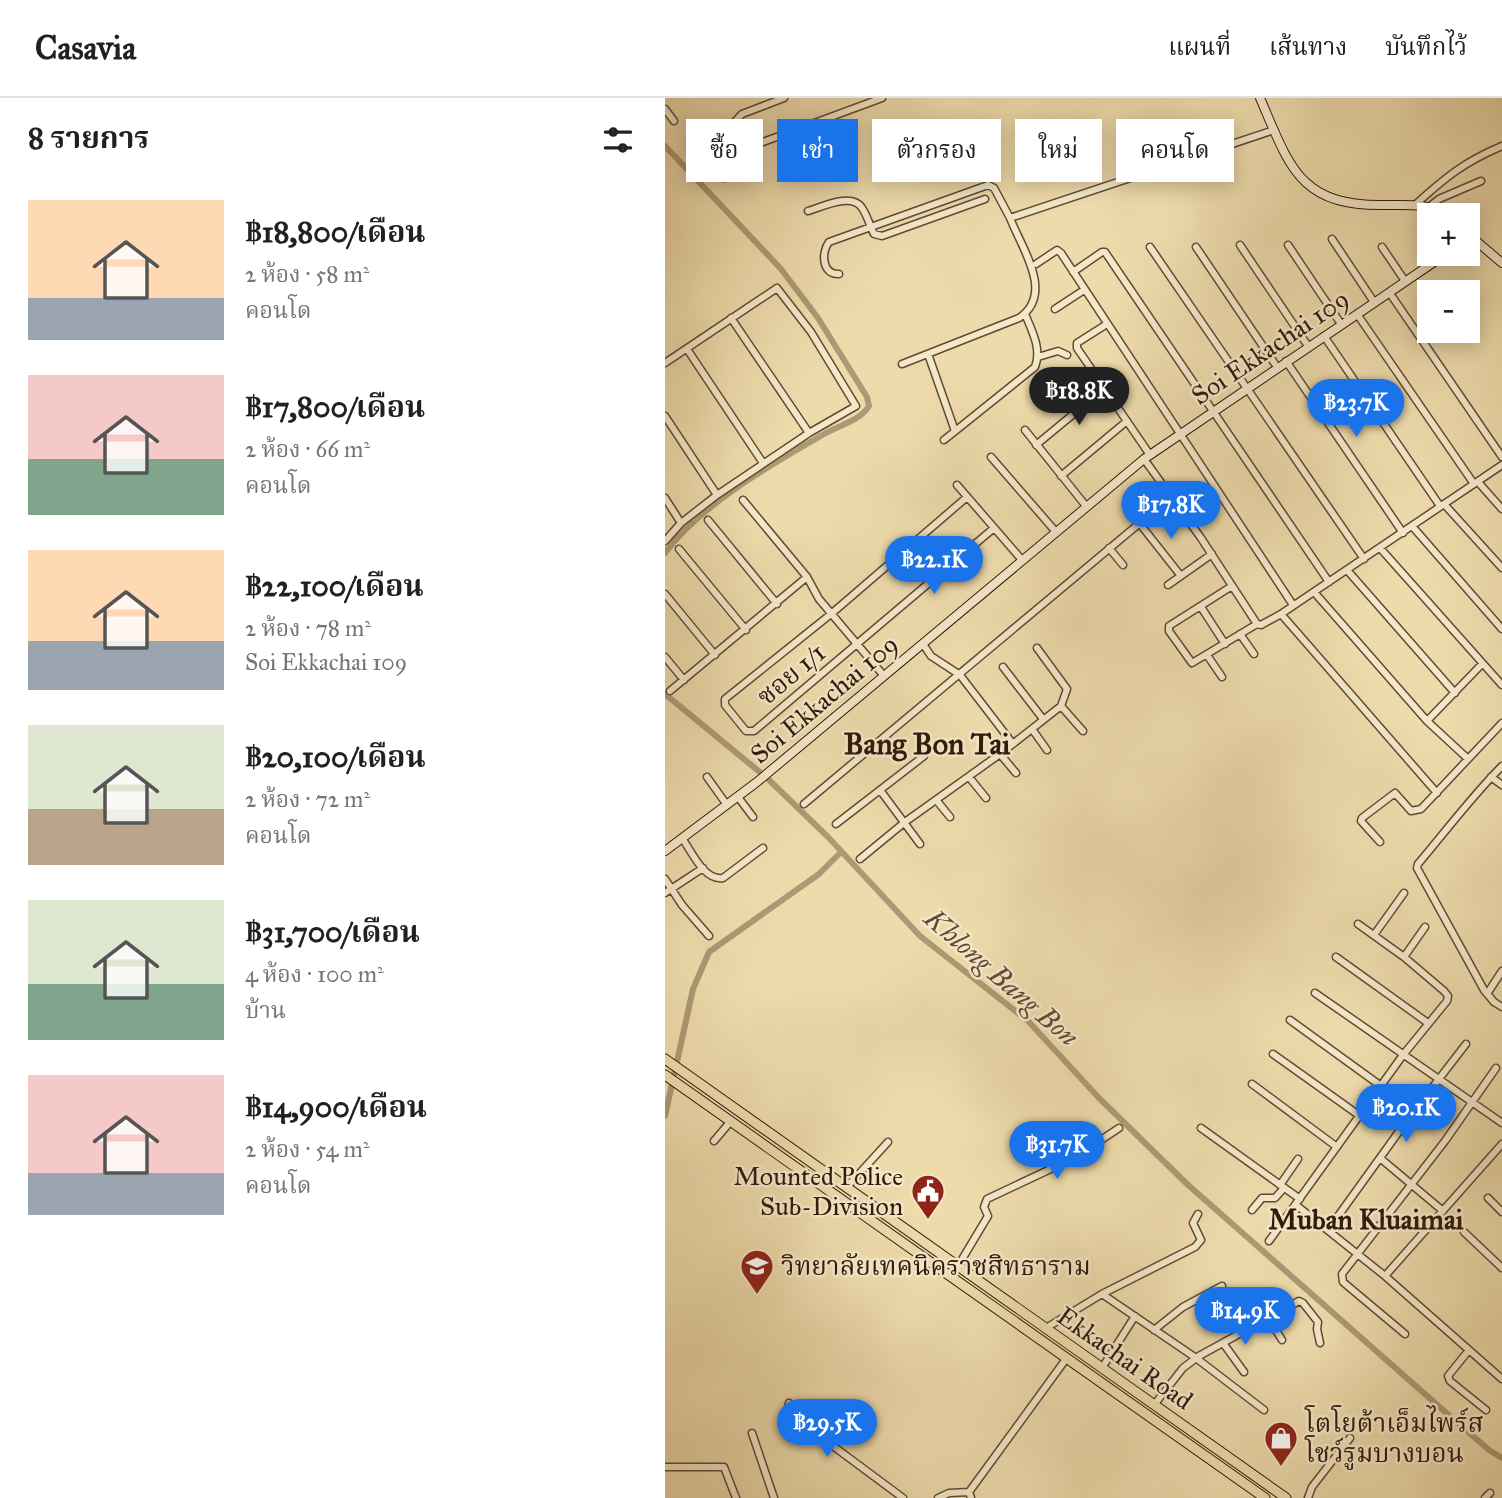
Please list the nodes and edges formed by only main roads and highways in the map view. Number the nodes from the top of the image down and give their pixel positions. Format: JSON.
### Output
{"nodes":[{"id":1,"x":667,"y":1061,"type":"edge"},
{"id":2,"x":665,"y":1075,"type":"edge"},
{"id":3,"x":1265,"y":1498,"type":"edge"},
{"id":4,"x":1286,"y":1498,"type":"edge"}],
"edges":[{"from":1,"to":4,"type":"main road","name":"Ekkachai Road"},
{"from":2,"to":3,"type":"main road","name":"Ekkachai Road"}]}
